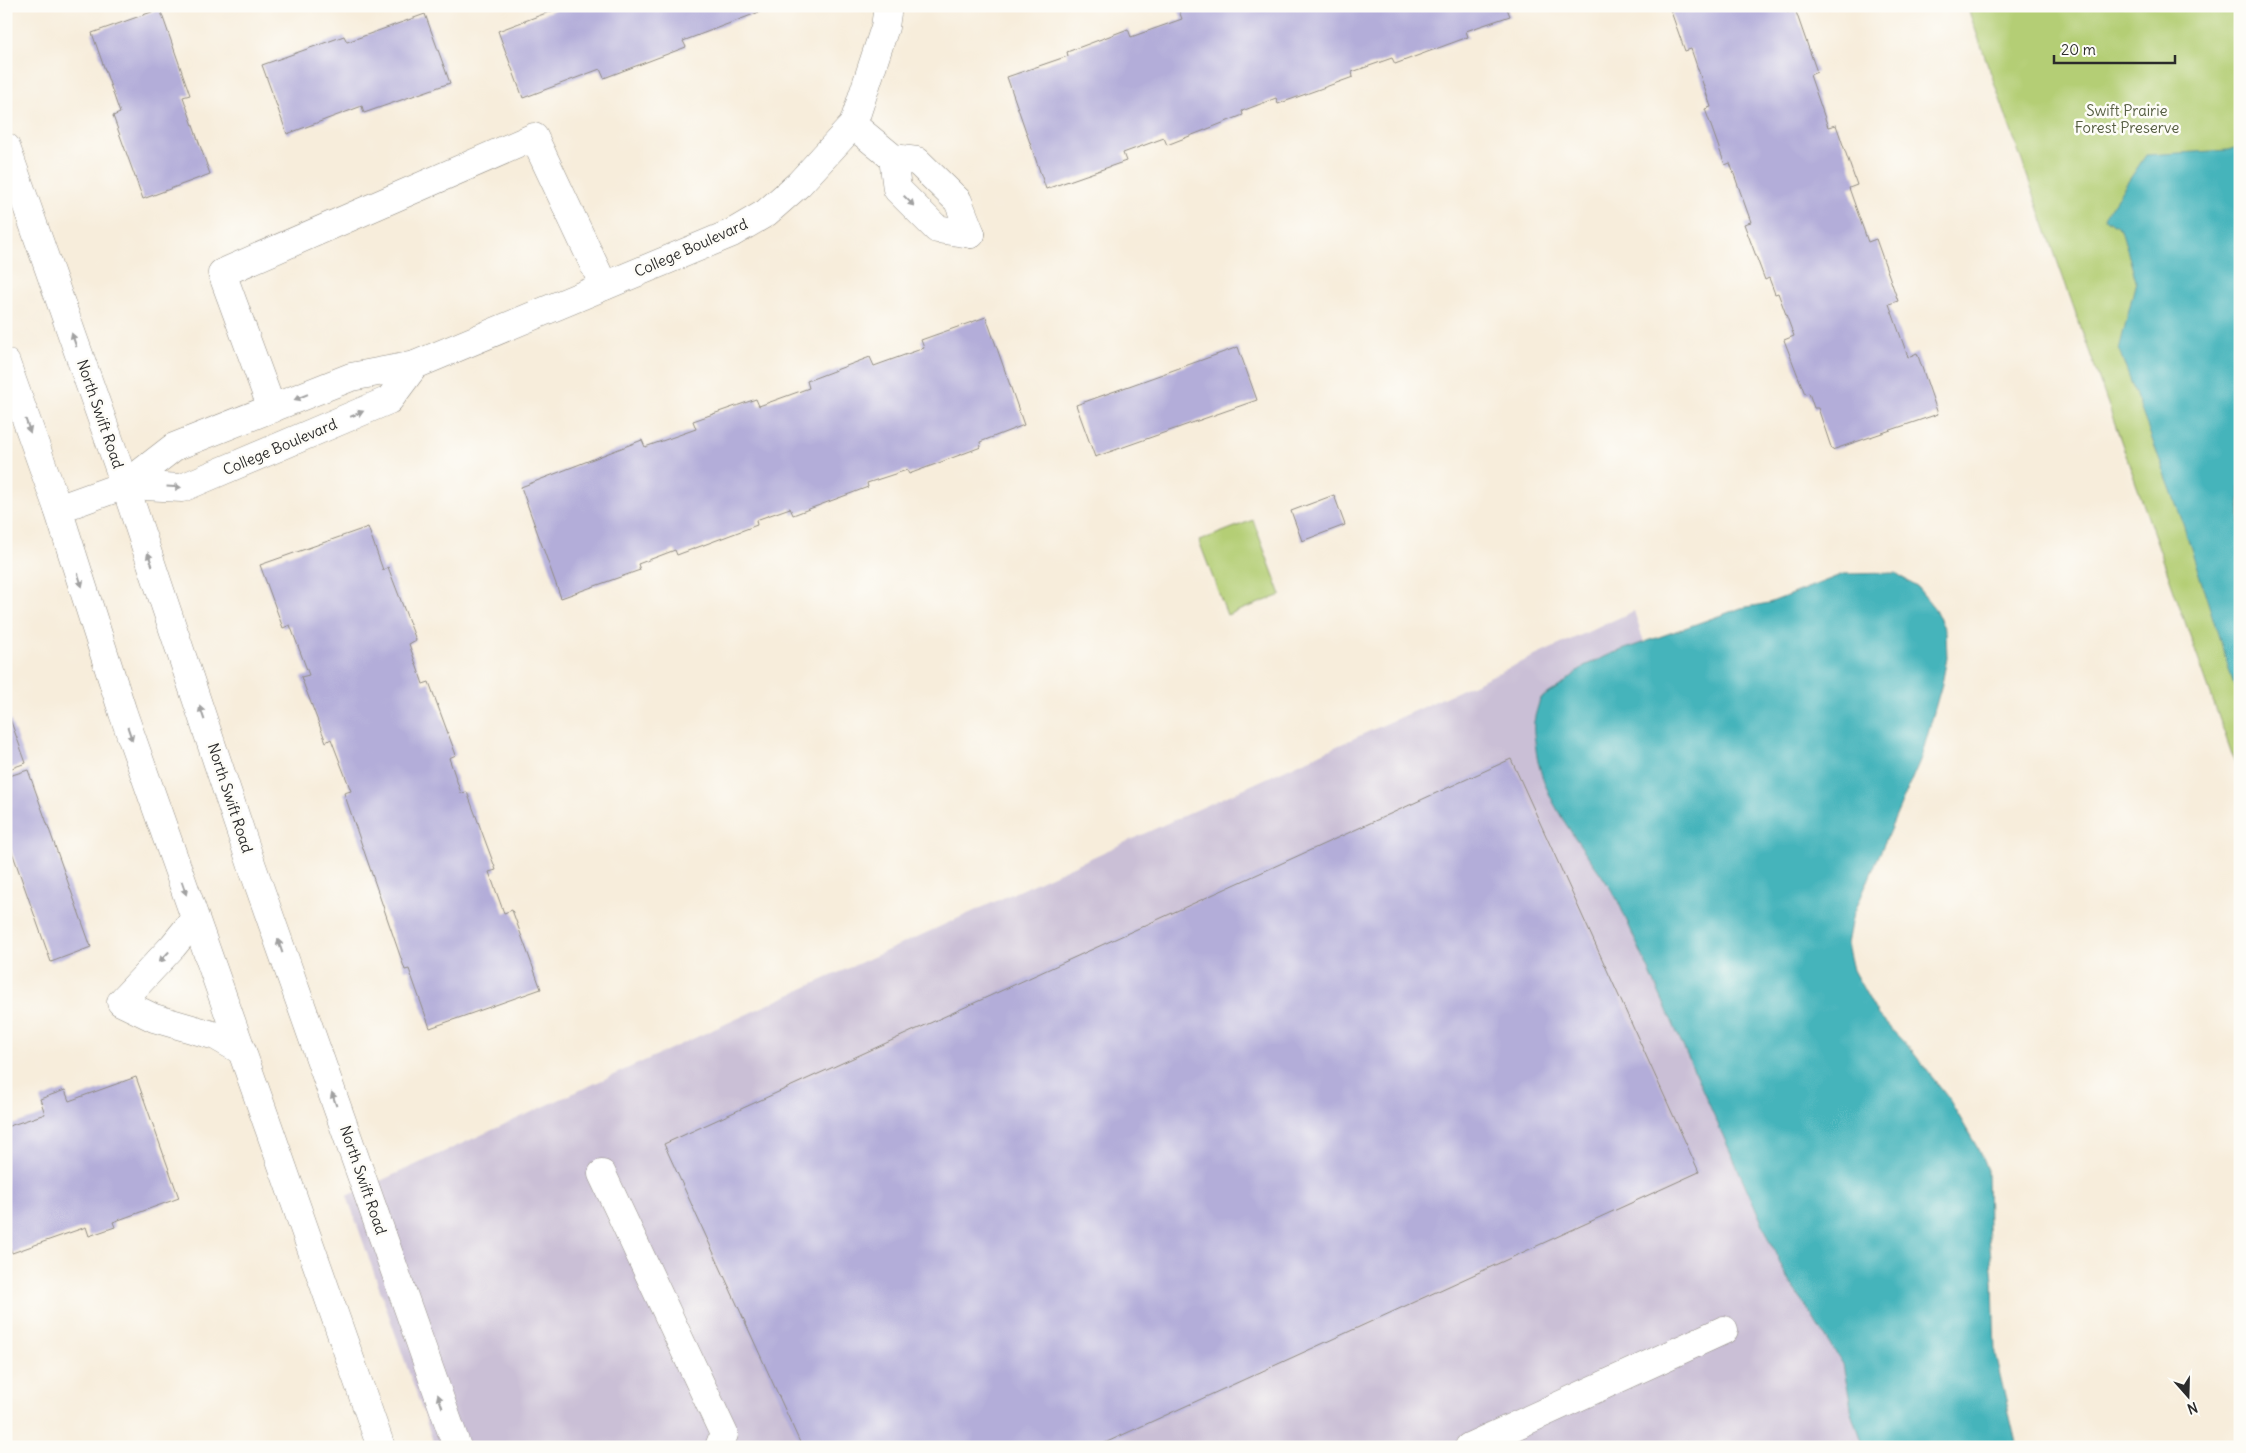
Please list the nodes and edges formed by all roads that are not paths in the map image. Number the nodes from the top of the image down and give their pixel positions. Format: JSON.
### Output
{"nodes":[{"id":1,"x":888,"y":6,"type":"edge"},
{"id":2,"x":853,"y":124,"type":"junction"},
{"id":3,"x":6,"y":147,"type":"edge"},
{"id":4,"x":893,"y":158,"type":"dead end"},
{"id":5,"x":604,"y":286,"type":"junction"},
{"id":6,"x":6,"y":363,"type":"edge"},
{"id":7,"x":415,"y":365,"type":"junction"},
{"id":8,"x":272,"y":409,"type":"junction"},
{"id":9,"x":125,"y":485,"type":"junction"},
{"id":10,"x":58,"y":510,"type":"junction"},
{"id":11,"x":195,"y":919,"type":"junction"},
{"id":12,"x":242,"y":1051,"type":"junction"},
{"id":13,"x":602,"y":1174,"type":"dead end"},
{"id":14,"x":1724,"y":1330,"type":"dead end"},
{"id":15,"x":381,"y":1447,"type":"edge"},
{"id":16,"x":457,"y":1447,"type":"edge"},
{"id":17,"x":719,"y":1447,"type":"edge"},
{"id":18,"x":1469,"y":1447,"type":"edge"}],
"edges":[{"from":1,"to":2,"type":"street","name":"College Boulevard"},
{"from":2,"to":4,"type":"street"},
{"from":2,"to":5,"type":"street","name":"College Boulevard"},
{"from":9,"to":3,"type":"street","name":"North Swift Road","one_way":true},
{"from":5,"to":7,"type":"street","name":"College Boulevard"},
{"from":5,"to":8,"type":"street"},
{"from":6,"to":10,"type":"street","one_way":true},
{"from":7,"to":8,"type":"street","name":"College Boulevard","one_way":true},
{"from":9,"to":7,"type":"street","name":"College Boulevard","one_way":true},
{"from":8,"to":9,"type":"street","name":"College Boulevard"},
{"from":9,"to":10,"type":"street","name":"College Boulevard"},
{"from":16,"to":9,"type":"street","name":"North Swift Road","one_way":true},
{"from":10,"to":11,"type":"street","one_way":true},
{"from":11,"to":12,"type":"street"},
{"from":11,"to":12,"type":"street","one_way":true},
{"from":12,"to":15,"type":"street"},
{"from":13,"to":17,"type":"street"},
{"from":14,"to":18,"type":"street"}]}
